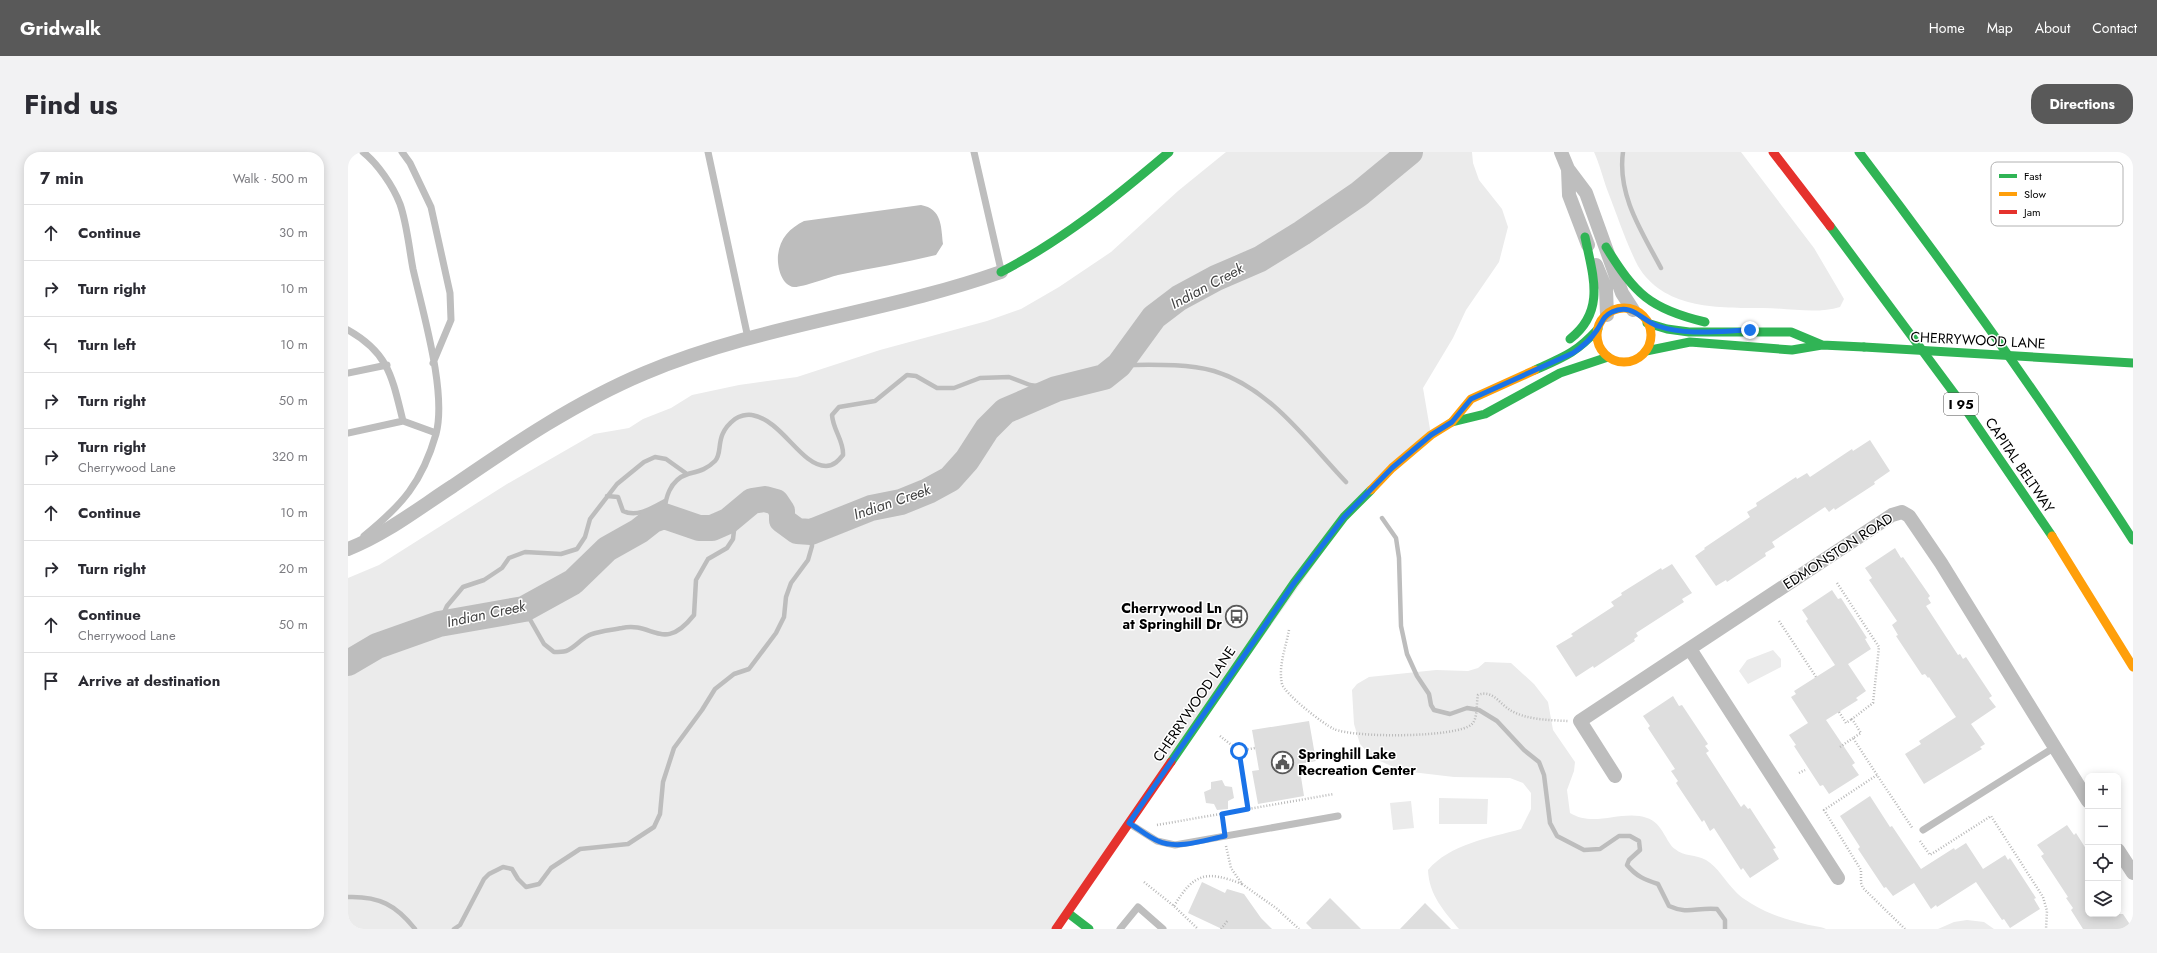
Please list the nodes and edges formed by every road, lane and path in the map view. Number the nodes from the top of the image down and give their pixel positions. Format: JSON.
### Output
{"nodes":[{"id":1,"x":363,"y":152,"type":"edge"},
{"id":2,"x":402,"y":152,"type":"edge"},
{"id":3,"x":708,"y":152,"type":"edge"},
{"id":4,"x":974,"y":152,"type":"edge"},
{"id":5,"x":1170,"y":152,"type":"edge"},
{"id":6,"x":1561,"y":152,"type":"edge"},
{"id":7,"x":1773,"y":152,"type":"edge"},
{"id":8,"x":1859,"y":152,"type":"edge"},
{"id":9,"x":1568,"y":169,"type":"junction"},
{"id":10,"x":1585,"y":237,"type":"junction"},
{"id":11,"x":1606,"y":247,"type":"junction"},
{"id":12,"x":1001,"y":272,"type":"junction"},
{"id":13,"x":1633,"y":310,"type":"junction"},
{"id":14,"x":1607,"y":315,"type":"junction"},
{"id":15,"x":1647,"y":322,"type":"junction"},
{"id":16,"x":1598,"y":329,"type":"junction"},
{"id":17,"x":348,"y":330,"type":"edge"},
{"id":18,"x":1750,"y":330,"type":"junction"},
{"id":19,"x":748,"y":338,"type":"junction"},
{"id":20,"x":1563,"y":343,"type":"dead end"},
{"id":21,"x":1822,"y":345,"type":"junction"},
{"id":22,"x":1646,"y":351,"type":"junction"},
{"id":23,"x":1608,"y":357,"type":"junction"},
{"id":24,"x":1527,"y":362,"type":"dead end"},
{"id":25,"x":433,"y":363,"type":"junction"},
{"id":26,"x":2133,"y":363,"type":"edge"},
{"id":27,"x":387,"y":365,"type":"junction"},
{"id":28,"x":348,"y":373,"type":"edge"},
{"id":29,"x":1508,"y":382,"type":"junction"},
{"id":30,"x":403,"y":421,"type":"junction"},
{"id":31,"x":1452,"y":422,"type":"junction"},
{"id":32,"x":348,"y":433,"type":"edge"},
{"id":33,"x":436,"y":433,"type":"junction"},
{"id":34,"x":2133,"y":540,"type":"edge"},
{"id":35,"x":349,"y":549,"type":"edge"},
{"id":36,"x":1837,"y":583,"type":"dead end"},
{"id":37,"x":1779,"y":621,"type":"dead end"},
{"id":38,"x":1289,"y":630,"type":"dead end"},
{"id":39,"x":1690,"y":649,"type":"junction"},
{"id":40,"x":2133,"y":667,"type":"edge"},
{"id":41,"x":1816,"y":677,"type":"dead end"},
{"id":42,"x":1839,"y":712,"type":"dead end"},
{"id":43,"x":1852,"y":719,"type":"junction"},
{"id":44,"x":1580,"y":721,"type":"junction"},
{"id":45,"x":1220,"y":736,"type":"dead end"},
{"id":46,"x":1853,"y":738,"type":"junction"},
{"id":47,"x":1840,"y":747,"type":"dead end"},
{"id":48,"x":2055,"y":747,"type":"junction"},
{"id":49,"x":1255,"y":748,"type":"dead end"},
{"id":50,"x":1239,"y":751,"type":"junction"},
{"id":51,"x":1805,"y":770,"type":"dead end"},
{"id":52,"x":1800,"y":773,"type":"dead end"},
{"id":53,"x":1877,"y":775,"type":"junction"},
{"id":54,"x":1615,"y":776,"type":"dead end"},
{"id":55,"x":1334,"y":794,"type":"dead end"},
{"id":56,"x":2085,"y":796,"type":"edge"},
{"id":57,"x":1248,"y":809,"type":"junction"},
{"id":58,"x":1222,"y":814,"type":"junction"},
{"id":59,"x":1338,"y":816,"type":"dead end"},
{"id":60,"x":1129,"y":823,"type":"junction"},
{"id":61,"x":1157,"y":825,"type":"dead end"},
{"id":62,"x":1922,"y":830,"type":"dead end"},
{"id":63,"x":1225,"y":836,"type":"junction"},
{"id":64,"x":2121,"y":855,"type":"edge"},
{"id":65,"x":2133,"y":873,"type":"edge"},
{"id":66,"x":1838,"y":878,"type":"dead end"},
{"id":67,"x":1144,"y":882,"type":"dead end"},
{"id":68,"x":1242,"y":884,"type":"junction"},
{"id":69,"x":1174,"y":906,"type":"junction"},
{"id":70,"x":1068,"y":913,"type":"junction"},
{"id":71,"x":1228,"y":920,"type":"dead end"},
{"id":72,"x":1056,"y":929,"type":"edge"},
{"id":73,"x":1090,"y":929,"type":"edge"},
{"id":74,"x":1120,"y":929,"type":"edge"},
{"id":75,"x":1163,"y":929,"type":"edge"},
{"id":76,"x":1198,"y":929,"type":"edge"},
{"id":77,"x":1221,"y":929,"type":"edge"},
{"id":78,"x":1299,"y":929,"type":"edge"},
{"id":79,"x":1905,"y":929,"type":"edge"},
{"id":80,"x":2046,"y":929,"type":"edge"}],
"edges":[{"from":1,"to":25,"type":"lane"},
{"from":2,"to":25,"type":"lane"},
{"from":3,"to":19,"type":"lane"},
{"from":4,"to":12,"type":"lane"},
{"from":5,"to":12,"type":"main road"},
{"from":6,"to":9,"type":"street"},
{"from":7,"to":40,"type":"main road","name":"CAPITAL BELTWAY","number":"I 95"},
{"from":8,"to":34,"type":"main road"},
{"from":9,"to":10,"type":"street"},
{"from":9,"to":11,"type":"street"},
{"from":10,"to":14,"type":"street"},
{"from":10,"to":20,"type":"main road"},
{"from":11,"to":13,"type":"street"},
{"from":11,"to":18,"type":"main road"},
{"from":12,"to":19,"type":"street"},
{"from":13,"to":14,"type":"main road"},
{"from":13,"to":15,"type":"main road"},
{"from":14,"to":16,"type":"main road"},
{"from":15,"to":18,"type":"main road","name":"CHERRYWOOD LANE"},
{"from":15,"to":22,"type":"main road"},
{"from":16,"to":23,"type":"main road"},
{"from":16,"to":29,"type":"main road","name":"CHERRYWOOD LANE"},
{"from":17,"to":27,"type":"lane"},
{"from":18,"to":21,"type":"main road","name":"CHERRYWOOD LANE"},
{"from":19,"to":35,"type":"street"},
{"from":21,"to":22,"type":"main road","name":"CHERRYWOOD LANE"},
{"from":21,"to":26,"type":"main road","name":"CHERRYWOOD LANE","bridge":true},
{"from":22,"to":23,"type":"main road"},
{"from":23,"to":31,"type":"main road","name":"CHERRYWOOD LANE"},
{"from":24,"to":29,"type":"main road"},
{"from":25,"to":33,"type":"lane"},
{"from":27,"to":28,"type":"lane"},
{"from":27,"to":30,"type":"lane"},
{"from":29,"to":31,"type":"main road","name":"CHERRYWOOD LANE"},
{"from":30,"to":32,"type":"lane"},
{"from":30,"to":33,"type":"lane"},
{"from":31,"to":60,"type":"main road","name":"CHERRYWOOD LANE"},
{"from":33,"to":35,"type":"lane"},
{"from":36,"to":43,"type":"path"},
{"from":37,"to":41,"type":"path"},
{"from":38,"to":44,"type":"path"},
{"from":39,"to":44,"type":"street","name":"EDMONSTON ROAD"},
{"from":39,"to":48,"type":"street","name":"EDMONSTON ROAD"},
{"from":39,"to":66,"type":"street"},
{"from":42,"to":43,"type":"path"},
{"from":43,"to":46,"type":"path"},
{"from":44,"to":54,"type":"street"},
{"from":45,"to":50,"type":"path"},
{"from":46,"to":47,"type":"path"},
{"from":46,"to":53,"type":"path"},
{"from":48,"to":56,"type":"street","name":"EDMONSTON ROAD"},
{"from":48,"to":62,"type":"lane"},
{"from":49,"to":50,"type":"path"},
{"from":50,"to":57,"type":"path"},
{"from":51,"to":52,"type":"path"},
{"from":53,"to":79,"type":"path"},
{"from":53,"to":80,"type":"path"},
{"from":55,"to":57,"type":"path"},
{"from":57,"to":58,"type":"path"},
{"from":58,"to":61,"type":"path"},
{"from":58,"to":63,"type":"path"},
{"from":59,"to":63,"type":"lane"},
{"from":60,"to":63,"type":"lane"},
{"from":60,"to":70,"type":"main road","name":"CHERRYWOOD LANE"},
{"from":63,"to":68,"type":"path"},
{"from":64,"to":65,"type":"street"},
{"from":67,"to":69,"type":"path"},
{"from":68,"to":69,"type":"path"},
{"from":68,"to":78,"type":"path"},
{"from":69,"to":76,"type":"path"},
{"from":70,"to":72,"type":"main road","name":"CHERRYWOOD LANE"},
{"from":70,"to":73,"type":"main road"},
{"from":71,"to":77,"type":"path"},
{"from":74,"to":75,"type":"lane"}]}
